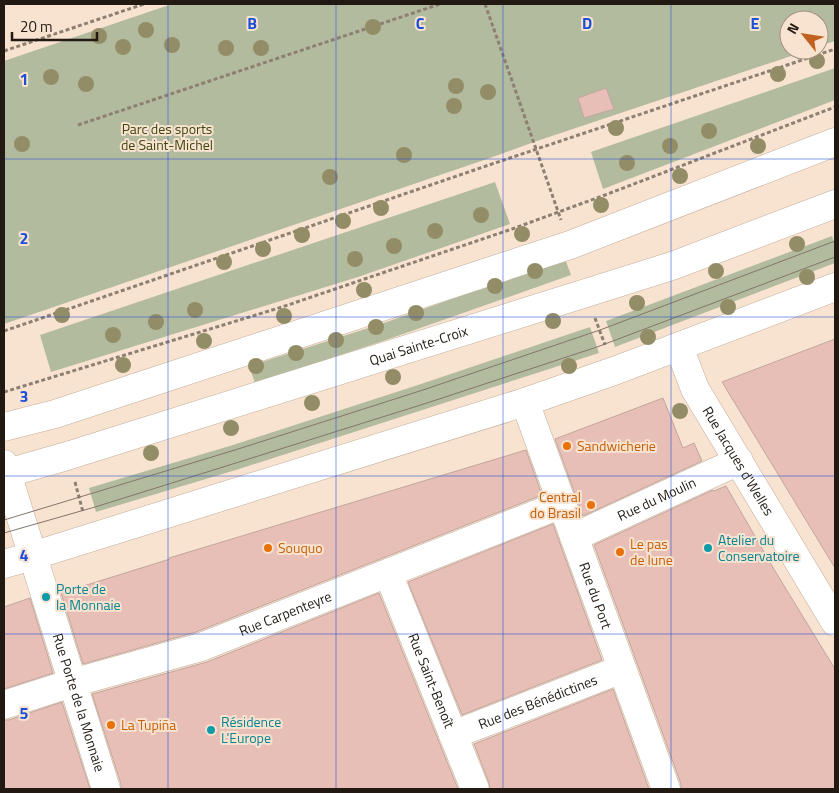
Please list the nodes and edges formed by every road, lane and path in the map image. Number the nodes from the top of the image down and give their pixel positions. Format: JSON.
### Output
{"nodes":[{"id":1,"x":144,"y":4,"type":"edge"},
{"id":2,"x":440,"y":4,"type":"edge"},
{"id":3,"x":485,"y":4,"type":"edge"},
{"id":4,"x":835,"y":49,"type":"edge"},
{"id":5,"x":4,"y":51,"type":"edge"},
{"id":6,"x":835,"y":107,"type":"edge"},
{"id":7,"x":78,"y":125,"type":"dead end"},
{"id":8,"x":835,"y":142,"type":"edge"},
{"id":9,"x":536,"y":149,"type":"junction"},
{"id":10,"x":835,"y":204,"type":"edge"},
{"id":11,"x":558,"y":213,"type":"junction"},
{"id":12,"x":835,"y":287,"type":"edge"},
{"id":13,"x":4,"y":331,"type":"edge"},
{"id":14,"x":679,"y":347,"type":"junction"},
{"id":15,"x":4,"y":392,"type":"edge"},
{"id":16,"x":525,"y":402,"type":"junction"},
{"id":17,"x":4,"y":427,"type":"edge"},
{"id":18,"x":739,"y":461,"type":"junction"},
{"id":19,"x":5,"y":470,"type":"edge"},
{"id":20,"x":562,"y":504,"type":"junction"},
{"id":21,"x":574,"y":537,"type":"junction"},
{"id":22,"x":32,"y":556,"type":"junction"},
{"id":23,"x":4,"y":564,"type":"edge"},
{"id":24,"x":388,"y":573,"type":"junction"},
{"id":25,"x":835,"y":622,"type":"edge"},
{"id":26,"x":622,"y":669,"type":"junction"},
{"id":27,"x":72,"y":683,"type":"junction"},
{"id":28,"x":4,"y":705,"type":"edge"},
{"id":29,"x":453,"y":735,"type":"junction"},
{"id":30,"x":106,"y":789,"type":"edge"},
{"id":31,"x":475,"y":789,"type":"edge"},
{"id":32,"x":666,"y":789,"type":"edge"}],
"edges":[{"from":1,"to":5,"type":"path"},
{"from":2,"to":7,"type":"path"},
{"from":3,"to":9,"type":"path"},
{"from":4,"to":9,"type":"path"},
{"from":6,"to":11,"type":"path"},
{"from":8,"to":17,"type":"street"},
{"from":9,"to":11,"type":"path"},
{"from":9,"to":13,"type":"path"},
{"from":10,"to":19,"type":"street","name":"Quai Sainte-Croix"},
{"from":11,"to":15,"type":"path"},
{"from":12,"to":14,"type":"street"},
{"from":14,"to":16,"type":"street"},
{"from":14,"to":18,"type":"street","name":"Rue Jacques d'Welles"},
{"from":16,"to":20,"type":"street","name":"Rue du Port"},
{"from":16,"to":22,"type":"street"},
{"from":18,"to":21,"type":"street","name":"Rue du Moulin"},
{"from":18,"to":25,"type":"street","name":"Rue Jacques d'Welles"},
{"from":19,"to":22,"type":"street","name":"Rue Porte de la Monnaie"},
{"from":20,"to":21,"type":"street","name":"Rue du Port"},
{"from":20,"to":24,"type":"street","name":"Rue Carpenteyre"},
{"from":21,"to":26,"type":"street","name":"Rue du Port"},
{"from":22,"to":23,"type":"street"},
{"from":22,"to":27,"type":"street","name":"Rue Porte de la Monnaie"},
{"from":24,"to":27,"type":"street","name":"Rue Carpenteyre"},
{"from":24,"to":29,"type":"street","name":"Rue Saint-Benoît"},
{"from":26,"to":29,"type":"street","name":"Rue des Bénédictines"},
{"from":26,"to":32,"type":"street","name":"Rue du Port"},
{"from":27,"to":28,"type":"street","name":"Rue Carpenteyre"},
{"from":27,"to":30,"type":"street","name":"Rue Porte de la Monnaie"},
{"from":29,"to":31,"type":"street","name":"Rue Saint-Benoît"}]}
